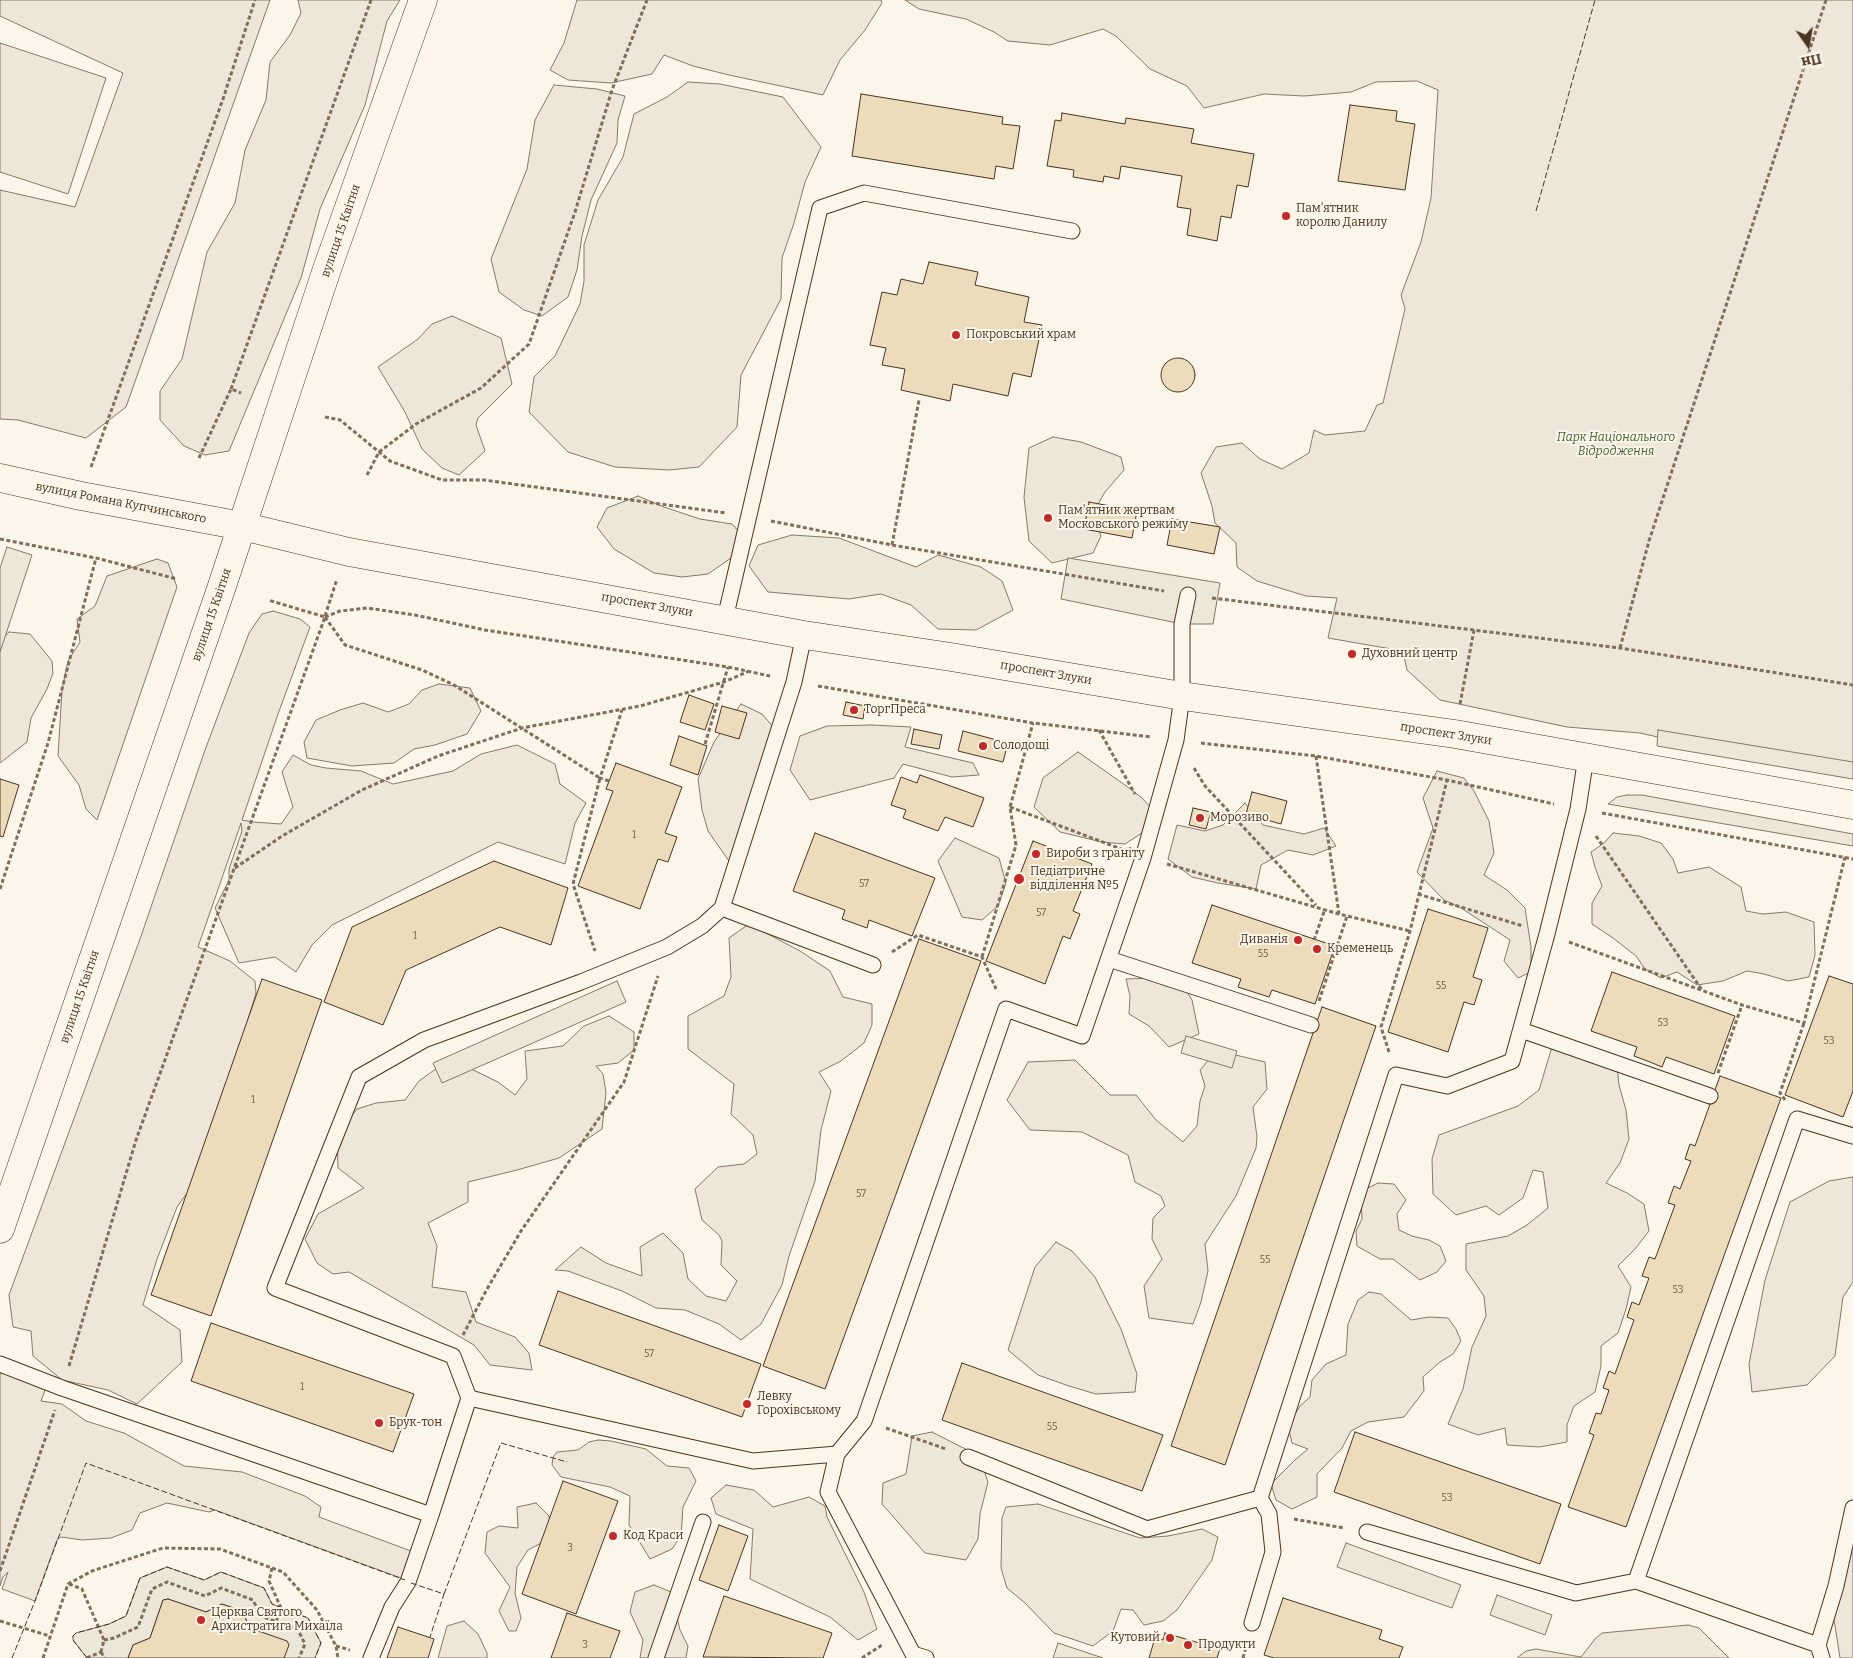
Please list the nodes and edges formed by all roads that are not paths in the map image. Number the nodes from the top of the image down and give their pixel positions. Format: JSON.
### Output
{"nodes":[{"id":1,"x":423,"y":0,"type":"edge"},
{"id":2,"x":1072,"y":232,"type":"dead end"},
{"id":3,"x":0,"y":478,"type":"edge"},
{"id":4,"x":242,"y":526,"type":"junction"},
{"id":5,"x":1188,"y":595,"type":"road end"},
{"id":6,"x":725,"y":619,"type":"junction"},
{"id":7,"x":804,"y":635,"type":"junction"},
{"id":8,"x":1182,"y":696,"type":"junction"},
{"id":9,"x":1586,"y":757,"type":"junction"},
{"id":10,"x":1853,"y":805,"type":"edge"},
{"id":11,"x":722,"y":908,"type":"junction"},
{"id":12,"x":1108,"y":959,"type":"junction"},
{"id":13,"x":873,"y":965,"type":"road end"},
{"id":14,"x":1311,"y":1025,"type":"road end"},
{"id":15,"x":1522,"y":1030,"type":"junction"},
{"id":16,"x":1710,"y":1096,"type":"road end"},
{"id":17,"x":1853,"y":1136,"type":"edge"},
{"id":18,"x":0,"y":1229,"type":"edge"},
{"id":19,"x":0,"y":1364,"type":"edge"},
{"id":20,"x":469,"y":1398,"type":"junction"},
{"id":21,"x":837,"y":1454,"type":"junction"},
{"id":22,"x":968,"y":1457,"type":"dead end"},
{"id":23,"x":1260,"y":1498,"type":"junction"},
{"id":24,"x":1853,"y":1508,"type":"edge"},
{"id":25,"x":432,"y":1515,"type":"junction"},
{"id":26,"x":703,"y":1522,"type":"dead end"},
{"id":27,"x":1367,"y":1532,"type":"road end"},
{"id":28,"x":1636,"y":1581,"type":"junction"},
{"id":29,"x":1252,"y":1623,"type":"dead end"},
{"id":30,"x":1820,"y":1652,"type":"edge"},
{"id":31,"x":371,"y":1658,"type":"edge"},
{"id":32,"x":656,"y":1658,"type":"edge"},
{"id":33,"x":926,"y":1658,"type":"edge"}],
"edges":[{"from":1,"to":4,"type":"main road","name":"вулиця 15 Квітня"},
{"from":2,"to":6,"type":"lane"},
{"from":3,"to":4,"type":"main road","name":"вулиця Романа Купчинського"},
{"from":4,"to":6,"type":"main road","name":"проспект Злуки"},
{"from":4,"to":18,"type":"main road","name":"вулиця 15 Квітня"},
{"from":5,"to":8,"type":"lane"},
{"from":6,"to":7,"type":"main road","name":"проспект Злуки"},
{"from":7,"to":8,"type":"main road","name":"проспект Злуки"},
{"from":7,"to":11,"type":"lane"},
{"from":8,"to":9,"type":"main road","name":"проспект Злуки"},
{"from":8,"to":12,"type":"lane"},
{"from":9,"to":10,"type":"main road","name":"проспект Злуки"},
{"from":9,"to":15,"type":"lane"},
{"from":11,"to":13,"type":"lane"},
{"from":11,"to":20,"type":"lane"},
{"from":12,"to":14,"type":"lane"},
{"from":12,"to":21,"type":"lane"},
{"from":15,"to":16,"type":"lane"},
{"from":15,"to":23,"type":"lane"},
{"from":17,"to":28,"type":"lane"},
{"from":19,"to":25,"type":"lane"},
{"from":20,"to":21,"type":"lane"},
{"from":20,"to":25,"type":"lane"},
{"from":21,"to":33,"type":"lane"},
{"from":22,"to":23,"type":"lane"},
{"from":23,"to":29,"type":"lane"},
{"from":24,"to":30,"type":"lane"},
{"from":25,"to":31,"type":"lane"},
{"from":26,"to":32,"type":"lane"},
{"from":27,"to":28,"type":"lane"},
{"from":28,"to":30,"type":"lane"}]}
